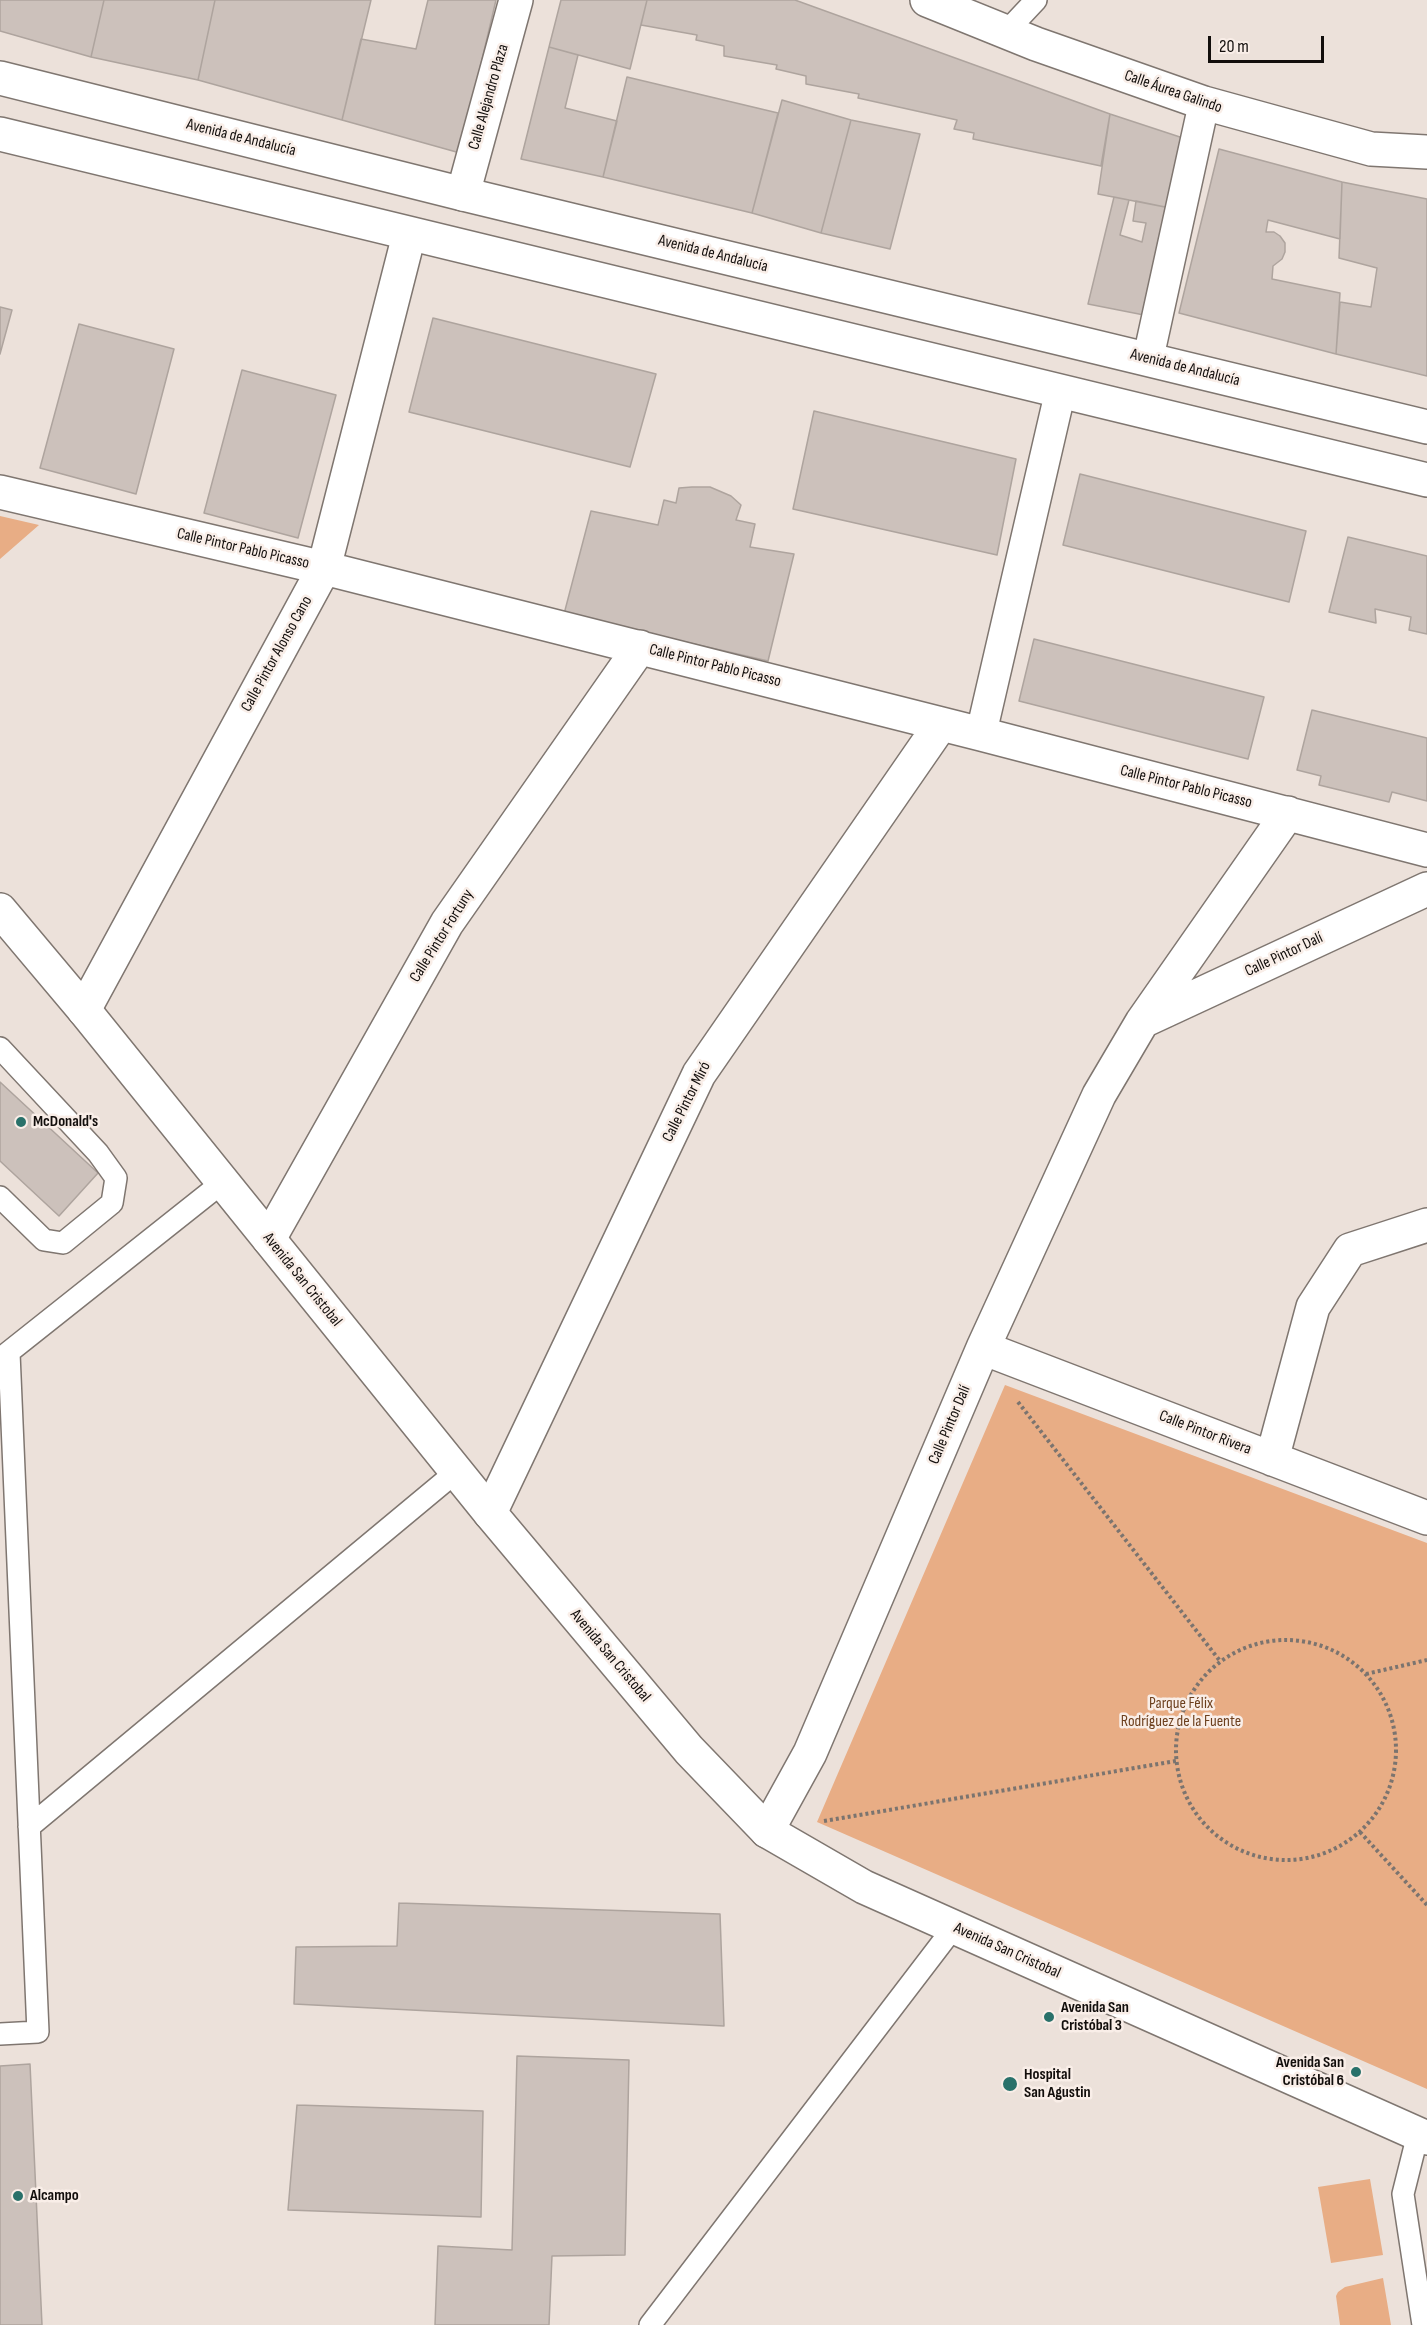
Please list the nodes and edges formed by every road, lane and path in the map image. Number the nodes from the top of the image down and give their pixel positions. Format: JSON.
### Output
{"nodes":[{"id":1,"x":516,"y":0,"type":"edge"},
{"id":2,"x":927,"y":0,"type":"edge"},
{"id":3,"x":1036,"y":0,"type":"edge"},
{"id":4,"x":1006,"y":32,"type":"junction"},
{"id":5,"x":0,"y":78,"type":"edge"},
{"id":6,"x":1204,"y":103,"type":"junction"},
{"id":7,"x":0,"y":134,"type":"edge"},
{"id":8,"x":1427,"y":152,"type":"edge"},
{"id":9,"x":463,"y":194,"type":"junction"},
{"id":10,"x":409,"y":235,"type":"junction"},
{"id":11,"x":1148,"y":359,"type":"junction"},
{"id":12,"x":1060,"y":393,"type":"junction"},
{"id":13,"x":1427,"y":427,"type":"edge"},
{"id":14,"x":1427,"y":480,"type":"edge"},
{"id":15,"x":0,"y":492,"type":"edge"},
{"id":16,"x":324,"y":568,"type":"junction"},
{"id":17,"x":640,"y":647,"type":"junction"},
{"id":18,"x":940,"y":724,"type":"junction"},
{"id":19,"x":981,"y":734,"type":"junction"},
{"id":20,"x":1288,"y":813,"type":"junction"},
{"id":21,"x":1427,"y":850,"type":"edge"},
{"id":22,"x":1427,"y":889,"type":"edge"},
{"id":23,"x":0,"y":910,"type":"edge"},
{"id":24,"x":84,"y":1010,"type":"junction"},
{"id":25,"x":1142,"y":1022,"type":"junction"},
{"id":26,"x":0,"y":1048,"type":"edge"},
{"id":27,"x":222,"y":1182,"type":"junction"},
{"id":28,"x":0,"y":1197,"type":"edge"},
{"id":29,"x":1427,"y":1225,"type":"edge"},
{"id":30,"x":269,"y":1239,"type":"junction"},
{"id":31,"x":983,"y":1348,"type":"junction"},
{"id":32,"x":4,"y":1356,"type":"edge"},
{"id":33,"x":1272,"y":1459,"type":"junction"},
{"id":34,"x":456,"y":1472,"type":"junction"},
{"id":35,"x":490,"y":1514,"type":"junction"},
{"id":36,"x":1427,"y":1518,"type":"edge"},
{"id":37,"x":1427,"y":1660,"type":"edge"},
{"id":38,"x":1220,"y":1661,"type":"junction"},
{"id":39,"x":1366,"y":1674,"type":"junction"},
{"id":40,"x":1176,"y":1761,"type":"junction"},
{"id":41,"x":29,"y":1827,"type":"junction"},
{"id":42,"x":767,"y":1832,"type":"junction"},
{"id":43,"x":1360,"y":1832,"type":"junction"},
{"id":44,"x":1427,"y":1905,"type":"edge"},
{"id":45,"x":954,"y":1928,"type":"junction"},
{"id":46,"x":0,"y":2034,"type":"edge"},
{"id":47,"x":1422,"y":2136,"type":"edge"},
{"id":48,"x":650,"y":2325,"type":"edge"},
{"id":49,"x":1423,"y":2325,"type":"edge"}],
"edges":[{"from":1,"to":9,"type":"street","name":"Calle Alejandro Plaza"},
{"from":2,"to":4,"type":"street","name":"Calle Áurea Galindo"},
{"from":3,"to":4,"type":"lane"},
{"from":4,"to":6,"type":"street","name":"Calle Áurea Galindo"},
{"from":5,"to":9,"type":"street","name":"Avenida de Andalucía"},
{"from":6,"to":8,"type":"street","name":"Calle Áurea Galindo"},
{"from":6,"to":11,"type":"street"},
{"from":7,"to":10,"type":"street"},
{"from":9,"to":11,"type":"street","name":"Avenida de Andalucía"},
{"from":10,"to":12,"type":"street"},
{"from":10,"to":16,"type":"street","name":"Calle Pintor Alonso Cano"},
{"from":11,"to":13,"type":"street","name":"Avenida de Andalucía"},
{"from":12,"to":14,"type":"street"},
{"from":12,"to":19,"type":"street"},
{"from":15,"to":16,"type":"street","name":"Calle Pintor Pablo Picasso"},
{"from":16,"to":17,"type":"street","name":"Calle Pintor Pablo Picasso"},
{"from":16,"to":24,"type":"street","name":"Calle Pintor Alonso Cano"},
{"from":17,"to":18,"type":"street","name":"Calle Pintor Pablo Picasso"},
{"from":17,"to":30,"type":"street","name":"Calle Pintor Fortuny"},
{"from":18,"to":19,"type":"street","name":"Calle Pintor Pablo Picasso"},
{"from":18,"to":35,"type":"street","name":"Calle Pintor Miró"},
{"from":19,"to":20,"type":"street","name":"Calle Pintor Pablo Picasso"},
{"from":20,"to":21,"type":"street","name":"Calle Pintor Pablo Picasso"},
{"from":20,"to":25,"type":"street","name":"Calle Pintor Dalí"},
{"from":22,"to":25,"type":"street","name":"Calle Pintor Dalí"},
{"from":23,"to":24,"type":"street","name":"Avenida San Cristobal"},
{"from":24,"to":27,"type":"street","name":"Avenida San Cristobal"},
{"from":25,"to":31,"type":"street","name":"Calle Pintor Dalí"},
{"from":26,"to":28,"type":"lane"},
{"from":27,"to":30,"type":"street","name":"Avenida San Cristobal"},
{"from":27,"to":32,"type":"lane"},
{"from":29,"to":33,"type":"street"},
{"from":30,"to":34,"type":"street","name":"Avenida San Cristobal"},
{"from":31,"to":33,"type":"street","name":"Calle Pintor Rivera"},
{"from":31,"to":38,"type":"path"},
{"from":31,"to":42,"type":"street","name":"Calle Pintor Dalí"},
{"from":32,"to":41,"type":"lane"},
{"from":33,"to":36,"type":"street","name":"Calle Pintor Rivera"},
{"from":34,"to":35,"type":"street","name":"Avenida San Cristobal"},
{"from":34,"to":41,"type":"lane"},
{"from":35,"to":42,"type":"street","name":"Avenida San Cristobal"},
{"from":37,"to":39,"type":"path"},
{"from":38,"to":39,"type":"path"},
{"from":38,"to":40,"type":"path"},
{"from":39,"to":43,"type":"path"},
{"from":40,"to":42,"type":"path"},
{"from":40,"to":43,"type":"path"},
{"from":41,"to":46,"type":"lane"},
{"from":42,"to":45,"type":"street","name":"Avenida San Cristobal"},
{"from":43,"to":44,"type":"path"},
{"from":45,"to":47,"type":"street","name":"Avenida San Cristobal"},
{"from":45,"to":48,"type":"lane"},
{"from":47,"to":49,"type":"lane"}]}
